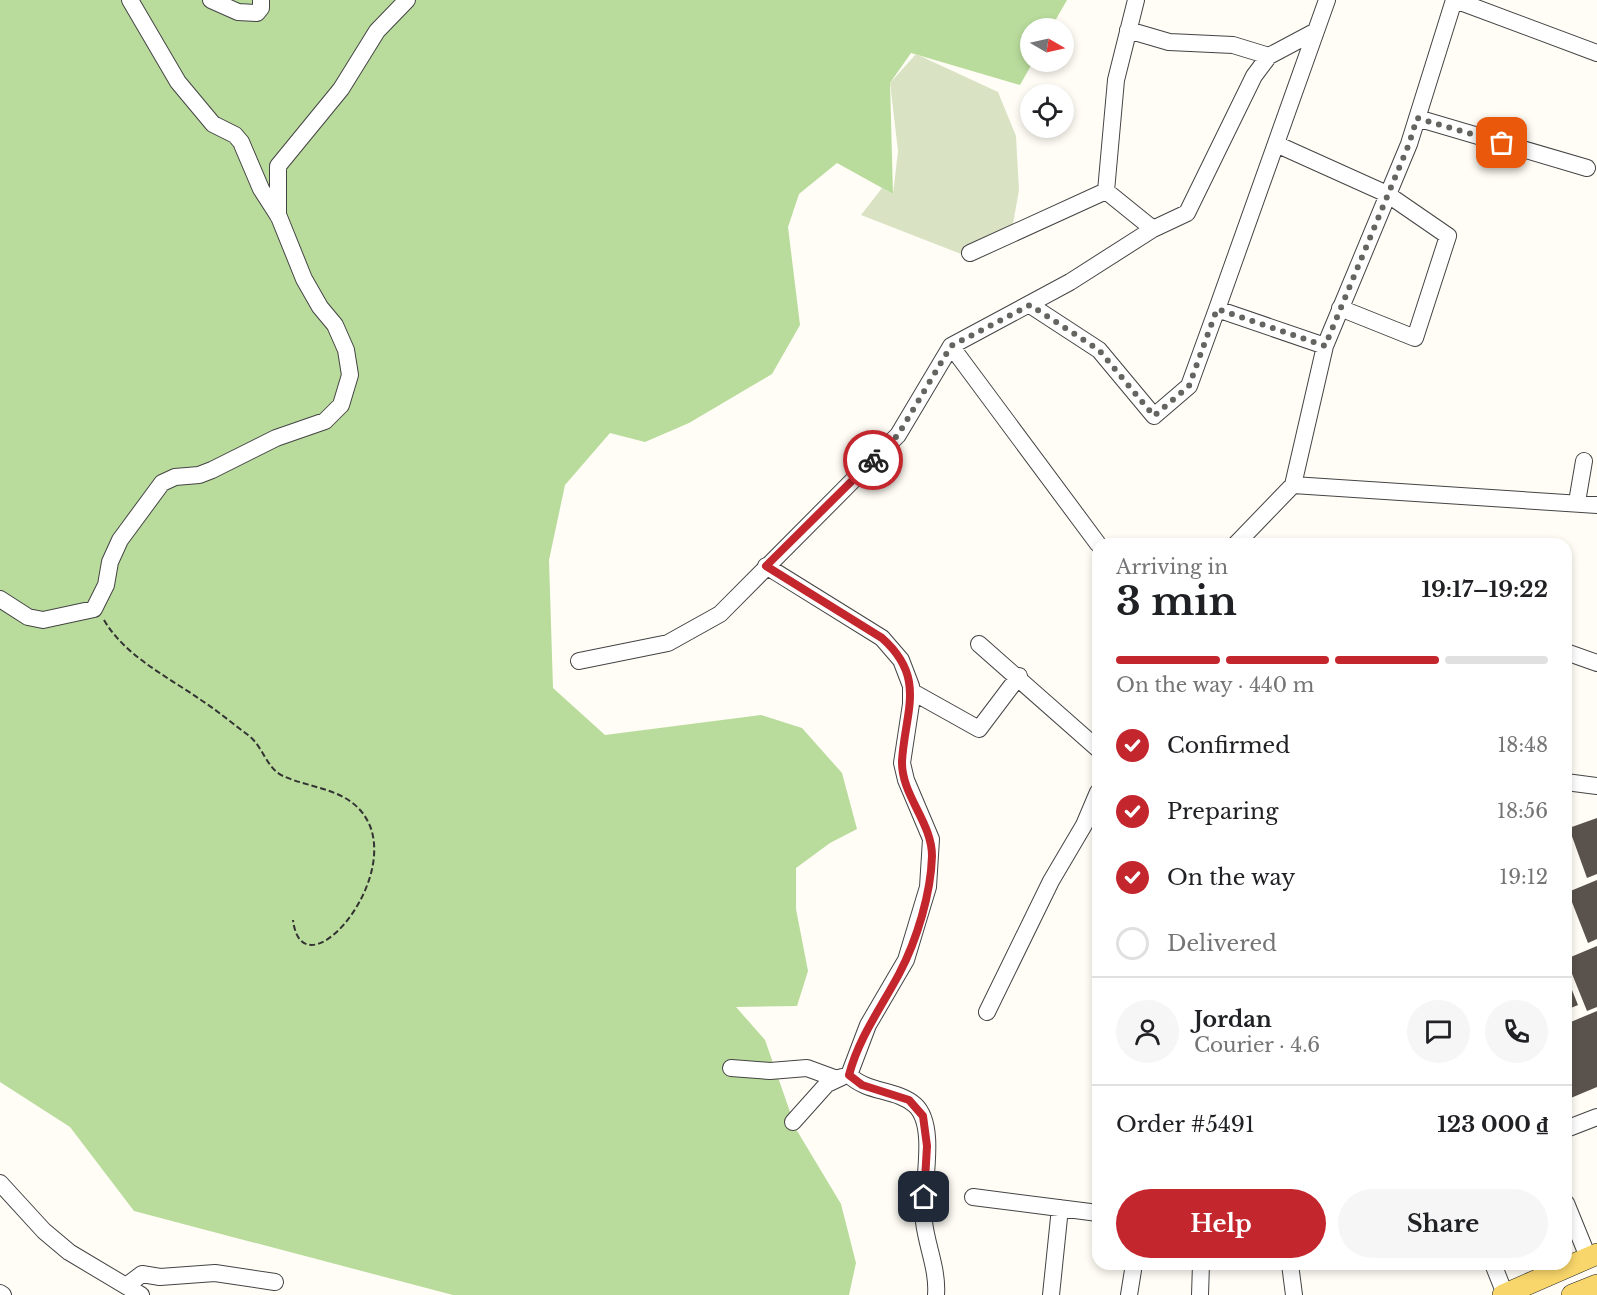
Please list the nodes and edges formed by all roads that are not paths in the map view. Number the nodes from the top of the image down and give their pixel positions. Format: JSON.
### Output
{"nodes":[{"id":1,"x":130,"y":0,"type":"edge"},
{"id":2,"x":211,"y":0,"type":"edge"},
{"id":3,"x":261,"y":0,"type":"edge"},
{"id":4,"x":407,"y":0,"type":"edge"},
{"id":5,"x":1136,"y":0,"type":"edge"},
{"id":6,"x":1327,"y":0,"type":"edge"},
{"id":7,"x":1454,"y":0,"type":"edge"},
{"id":8,"x":1128,"y":30,"type":"junction"},
{"id":9,"x":1316,"y":31,"type":"junction"},
{"id":10,"x":1597,"y":53,"type":"edge"},
{"id":11,"x":1269,"y":56,"type":"junction"},
{"id":12,"x":1417,"y":118,"type":"junction"},
{"id":13,"x":1276,"y":144,"type":"junction"},
{"id":14,"x":1587,"y":168,"type":"dead end"},
{"id":15,"x":1107,"y":191,"type":"junction"},
{"id":16,"x":1387,"y":194,"type":"junction"},
{"id":17,"x":279,"y":217,"type":"junction"},
{"id":18,"x":1153,"y":229,"type":"junction"},
{"id":19,"x":970,"y":253,"type":"dead end"},
{"id":20,"x":1030,"y":305,"type":"junction"},
{"id":21,"x":1341,"y":308,"type":"junction"},
{"id":22,"x":1217,"y":309,"type":"junction"},
{"id":23,"x":951,"y":346,"type":"junction"},
{"id":24,"x":1325,"y":346,"type":"junction"},
{"id":25,"x":1584,"y":461,"type":"dead end"},
{"id":26,"x":1293,"y":485,"type":"junction"},
{"id":27,"x":1577,"y":502,"type":"junction"},
{"id":28,"x":1597,"y":506,"type":"edge"},
{"id":29,"x":1094,"y":538,"type":"edge"},
{"id":30,"x":1242,"y":538,"type":"edge"},
{"id":31,"x":766,"y":566,"type":"junction"},
{"id":32,"x":0,"y":598,"type":"edge"},
{"id":33,"x":979,"y":644,"type":"dead end"},
{"id":34,"x":1572,"y":654,"type":"edge"},
{"id":35,"x":579,"y":661,"type":"dead end"},
{"id":36,"x":1597,"y":663,"type":"edge"},
{"id":37,"x":1019,"y":676,"type":"junction"},
{"id":38,"x":911,"y":691,"type":"junction"},
{"id":39,"x":1092,"y":743,"type":"edge"},
{"id":40,"x":1572,"y":783,"type":"edge"},
{"id":41,"x":1597,"y":786,"type":"edge"},
{"id":42,"x":1092,"y":807,"type":"edge"},
{"id":43,"x":987,"y":1012,"type":"dead end"},
{"id":44,"x":731,"y":1068,"type":"dead end"},
{"id":45,"x":843,"y":1077,"type":"junction"},
{"id":46,"x":1597,"y":1117,"type":"edge"},
{"id":47,"x":793,"y":1122,"type":"dead end"},
{"id":48,"x":1572,"y":1127,"type":"edge"},
{"id":49,"x":0,"y":1183,"type":"edge"},
{"id":50,"x":974,"y":1197,"type":"dead end"},
{"id":51,"x":1060,"y":1208,"type":"junction"},
{"id":52,"x":1092,"y":1213,"type":"edge"},
{"id":53,"x":1572,"y":1215,"type":"edge"},
{"id":54,"x":1593,"y":1255,"type":"edge"},
{"id":55,"x":1572,"y":1264,"type":"edge"},
{"id":56,"x":1133,"y":1270,"type":"edge"},
{"id":57,"x":1201,"y":1270,"type":"edge"},
{"id":58,"x":1291,"y":1270,"type":"edge"},
{"id":59,"x":1495,"y":1270,"type":"edge"},
{"id":60,"x":1559,"y":1270,"type":"edge"},
{"id":61,"x":275,"y":1282,"type":"dead end"},
{"id":62,"x":126,"y":1286,"type":"junction"},
{"id":63,"x":1504,"y":1294,"type":"edge"},
{"id":64,"x":141,"y":1295,"type":"edge"},
{"id":65,"x":936,"y":1295,"type":"edge"},
{"id":66,"x":1051,"y":1295,"type":"edge"},
{"id":67,"x":1129,"y":1295,"type":"edge"},
{"id":68,"x":1200,"y":1295,"type":"edge"},
{"id":69,"x":1294,"y":1295,"type":"edge"}],
"edges":[{"from":1,"to":17,"type":"street"},
{"from":2,"to":3,"type":"street"},
{"from":4,"to":17,"type":"street"},
{"from":5,"to":8,"type":"street"},
{"from":6,"to":9,"type":"street"},
{"from":7,"to":10,"type":"street"},
{"from":7,"to":12,"type":"street"},
{"from":8,"to":11,"type":"street"},
{"from":8,"to":15,"type":"street"},
{"from":9,"to":11,"type":"street"},
{"from":9,"to":13,"type":"street"},
{"from":11,"to":18,"type":"street"},
{"from":12,"to":14,"type":"street"},
{"from":12,"to":16,"type":"street"},
{"from":13,"to":16,"type":"street"},
{"from":13,"to":22,"type":"street"},
{"from":15,"to":18,"type":"street"},
{"from":15,"to":19,"type":"street"},
{"from":16,"to":21,"type":"street"},
{"from":16,"to":21,"type":"street"},
{"from":17,"to":32,"type":"street"},
{"from":18,"to":20,"type":"street"},
{"from":20,"to":22,"type":"street"},
{"from":20,"to":23,"type":"street"},
{"from":21,"to":24,"type":"street"},
{"from":22,"to":24,"type":"street"},
{"from":23,"to":29,"type":"street"},
{"from":23,"to":31,"type":"street"},
{"from":24,"to":26,"type":"street"},
{"from":25,"to":27,"type":"street"},
{"from":26,"to":27,"type":"street"},
{"from":26,"to":30,"type":"street"},
{"from":27,"to":28,"type":"street"},
{"from":31,"to":35,"type":"street"},
{"from":31,"to":38,"type":"street"},
{"from":33,"to":37,"type":"street"},
{"from":34,"to":36,"type":"street"},
{"from":37,"to":38,"type":"street"},
{"from":37,"to":39,"type":"street"},
{"from":38,"to":45,"type":"street"},
{"from":40,"to":41,"type":"street"},
{"from":42,"to":43,"type":"street"},
{"from":44,"to":45,"type":"street"},
{"from":45,"to":47,"type":"street"},
{"from":45,"to":65,"type":"street"},
{"from":46,"to":48,"type":"street"},
{"from":49,"to":62,"type":"street"},
{"from":50,"to":51,"type":"street"},
{"from":51,"to":52,"type":"street"},
{"from":51,"to":66,"type":"street"},
{"from":53,"to":54,"type":"street"},
{"from":54,"to":55,"type":"main road"},
{"from":56,"to":67,"type":"street"},
{"from":57,"to":68,"type":"street"},
{"from":58,"to":69,"type":"street"},
{"from":59,"to":63,"type":"street"},
{"from":60,"to":63,"type":"main road"},
{"from":61,"to":62,"type":"street"},
{"from":62,"to":64,"type":"street"}]}
